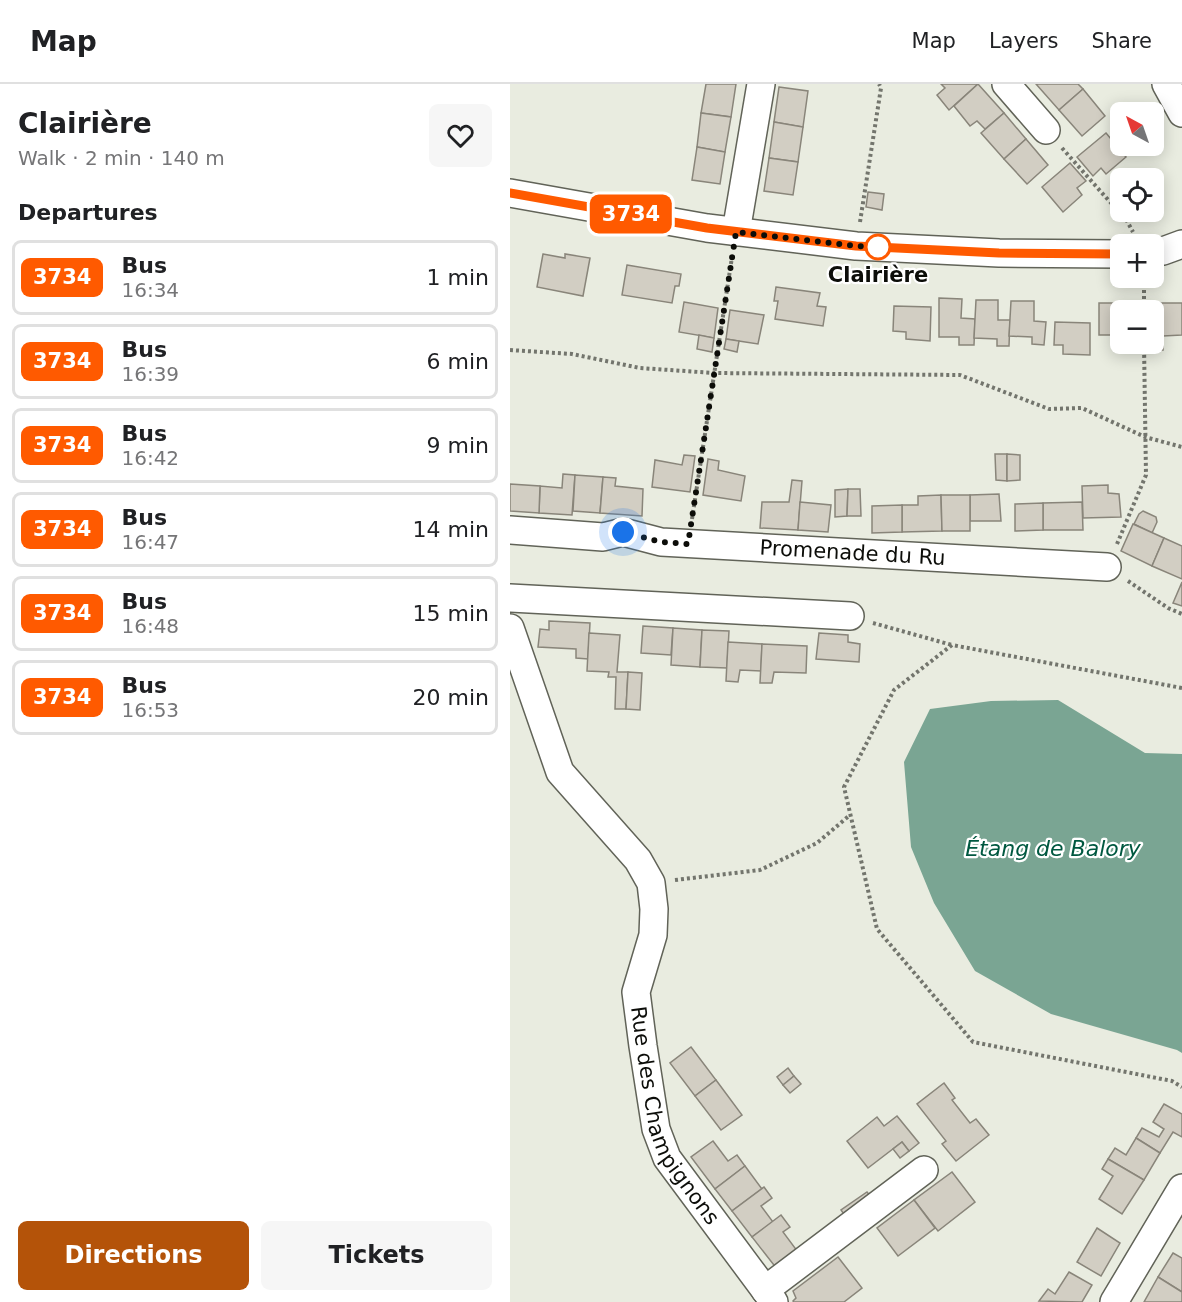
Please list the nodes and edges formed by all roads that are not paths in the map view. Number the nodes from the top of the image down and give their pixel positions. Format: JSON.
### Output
{"nodes":[{"id":1,"x":761,"y":84,"type":"edge"},
{"id":2,"x":1006,"y":84,"type":"edge"},
{"id":3,"x":1166,"y":84,"type":"edge"},
{"id":4,"x":1182,"y":113,"type":"edge"},
{"id":5,"x":1046,"y":130,"type":"road end"},
{"id":6,"x":510,"y":193,"type":"edge"},
{"id":7,"x":736,"y":232,"type":"junction"},
{"id":8,"x":1182,"y":244,"type":"edge"},
{"id":9,"x":1110,"y":249,"type":"edge"},
{"id":10,"x":1164,"y":251,"type":"edge"},
{"id":11,"x":510,"y":530,"type":"edge"},
{"id":12,"x":1107,"y":567,"type":"road end"},
{"id":13,"x":510,"y":598,"type":"edge"},
{"id":14,"x":850,"y":616,"type":"road end"},
{"id":15,"x":510,"y":628,"type":"edge"},
{"id":16,"x":924,"y":1170,"type":"dead end"},
{"id":17,"x":1182,"y":1188,"type":"edge"},
{"id":18,"x":769,"y":1296,"type":"edge"},
{"id":19,"x":1114,"y":1302,"type":"edge"}],
"edges":[{"from":1,"to":7,"type":"street"},
{"from":2,"to":5,"type":"street"},
{"from":3,"to":4,"type":"street"},
{"from":6,"to":7,"type":"street"},
{"from":7,"to":9,"type":"street"},
{"from":8,"to":10,"type":"street"},
{"from":11,"to":12,"type":"street","name":"Promenade du Ru"},
{"from":13,"to":14,"type":"street"},
{"from":15,"to":18,"type":"street","name":"Rue des Champignons"},
{"from":16,"to":18,"type":"street"},
{"from":17,"to":19,"type":"street"}]}
